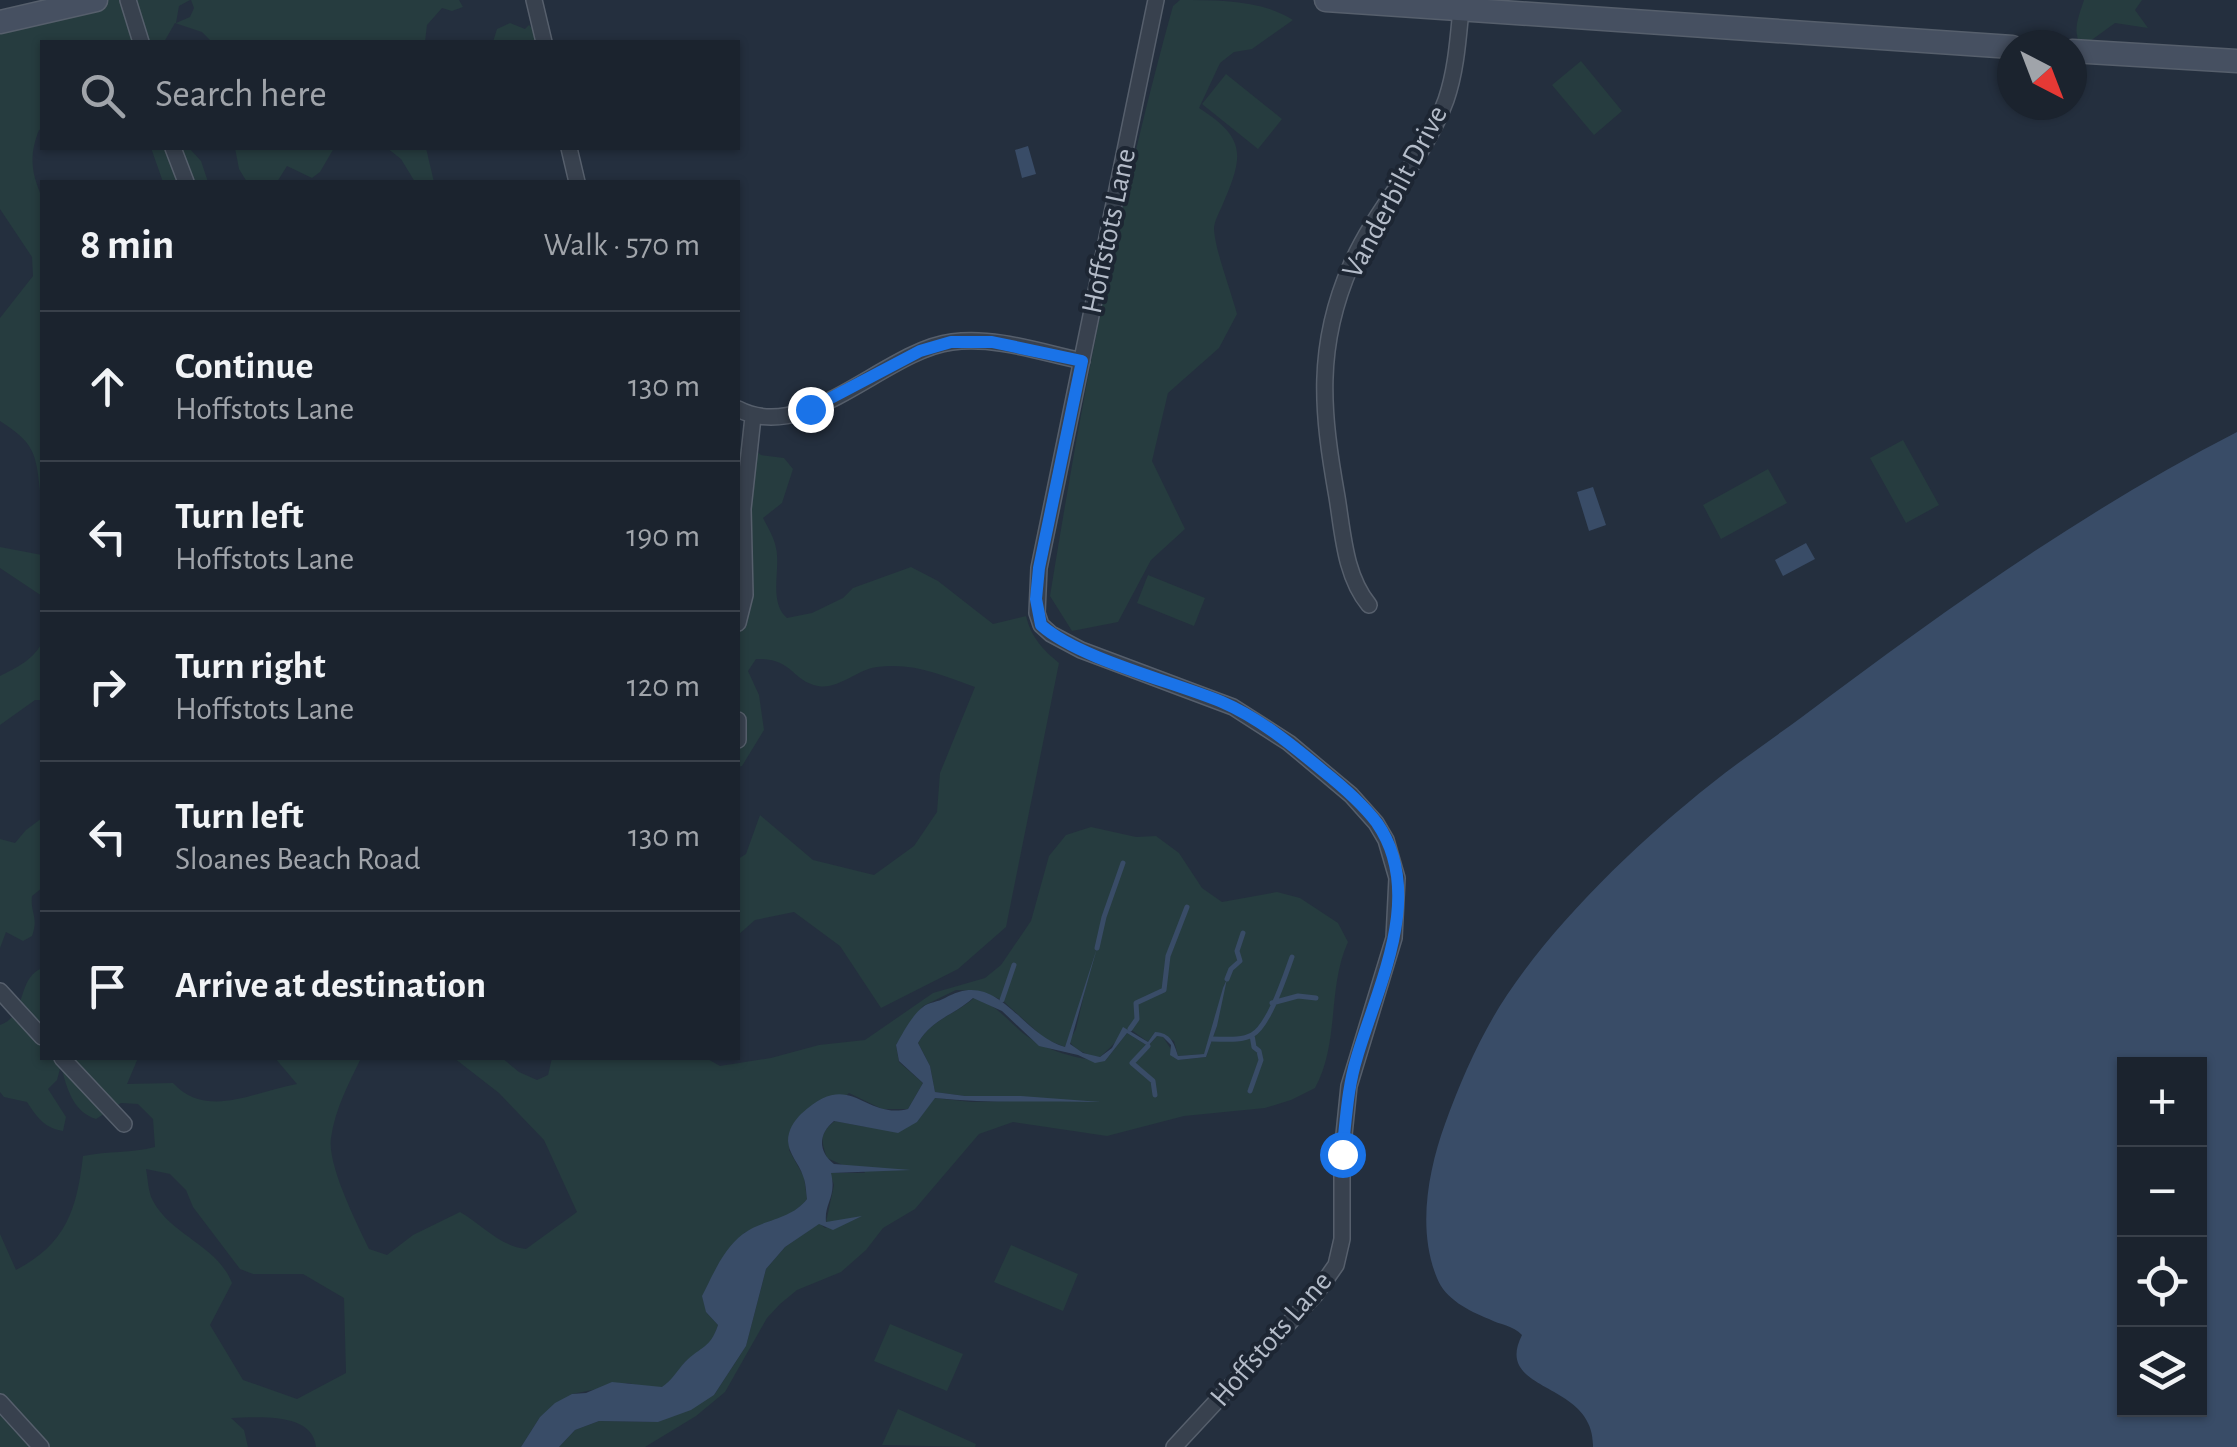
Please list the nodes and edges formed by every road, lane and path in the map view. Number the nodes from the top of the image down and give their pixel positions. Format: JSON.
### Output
{"nodes":[{"id":1,"x":96,"y":0,"type":"edge"},
{"id":2,"x":128,"y":0,"type":"edge"},
{"id":3,"x":534,"y":0,"type":"edge"},
{"id":4,"x":1156,"y":0,"type":"edge"},
{"id":5,"x":1326,"y":0,"type":"edge"},
{"id":6,"x":1462,"y":5,"type":"edge"},
{"id":7,"x":32,"y":7,"type":"edge"},
{"id":8,"x":0,"y":22,"type":"edge"},
{"id":9,"x":140,"y":40,"type":"edge"},
{"id":10,"x":544,"y":40,"type":"edge"},
{"id":11,"x":1997,"y":45,"type":"edge"},
{"id":12,"x":2087,"y":52,"type":"edge"},
{"id":13,"x":2237,"y":60,"type":"edge"},
{"id":14,"x":174,"y":150,"type":"edge"},
{"id":15,"x":569,"y":150,"type":"edge"},
{"id":16,"x":185,"y":180,"type":"edge"},
{"id":17,"x":577,"y":180,"type":"edge"},
{"id":18,"x":1082,"y":361,"type":"junction"},
{"id":19,"x":740,"y":409,"type":"edge"},
{"id":20,"x":753,"y":417,"type":"junction"},
{"id":21,"x":1369,"y":605,"type":"dead end"},
{"id":22,"x":740,"y":615,"type":"edge"},
{"id":23,"x":0,"y":991,"type":"edge"},
{"id":24,"x":40,"y":1035,"type":"edge"},
{"id":25,"x":64,"y":1060,"type":"edge"},
{"id":26,"x":124,"y":1124,"type":"dead end"},
{"id":27,"x":0,"y":1402,"type":"edge"},
{"id":28,"x":41,"y":1447,"type":"edge"},
{"id":29,"x":1174,"y":1447,"type":"edge"}],
"edges":[{"from":1,"to":7,"type":"street"},
{"from":2,"to":9,"type":"street"},
{"from":3,"to":10,"type":"street"},
{"from":4,"to":18,"type":"street","name":"Hoffstots Lane"},
{"from":5,"to":6,"type":"street"},
{"from":6,"to":11,"type":"street"},
{"from":6,"to":21,"type":"street","name":"Vanderbilt Drive"},
{"from":7,"to":8,"type":"street"},
{"from":12,"to":13,"type":"street"},
{"from":14,"to":16,"type":"street"},
{"from":15,"to":17,"type":"street"},
{"from":18,"to":20,"type":"street"},
{"from":18,"to":29,"type":"street","name":"Hoffstots Lane"},
{"from":19,"to":20,"type":"street"},
{"from":20,"to":22,"type":"street"},
{"from":23,"to":24,"type":"street"},
{"from":25,"to":26,"type":"street"},
{"from":27,"to":28,"type":"street"}]}
